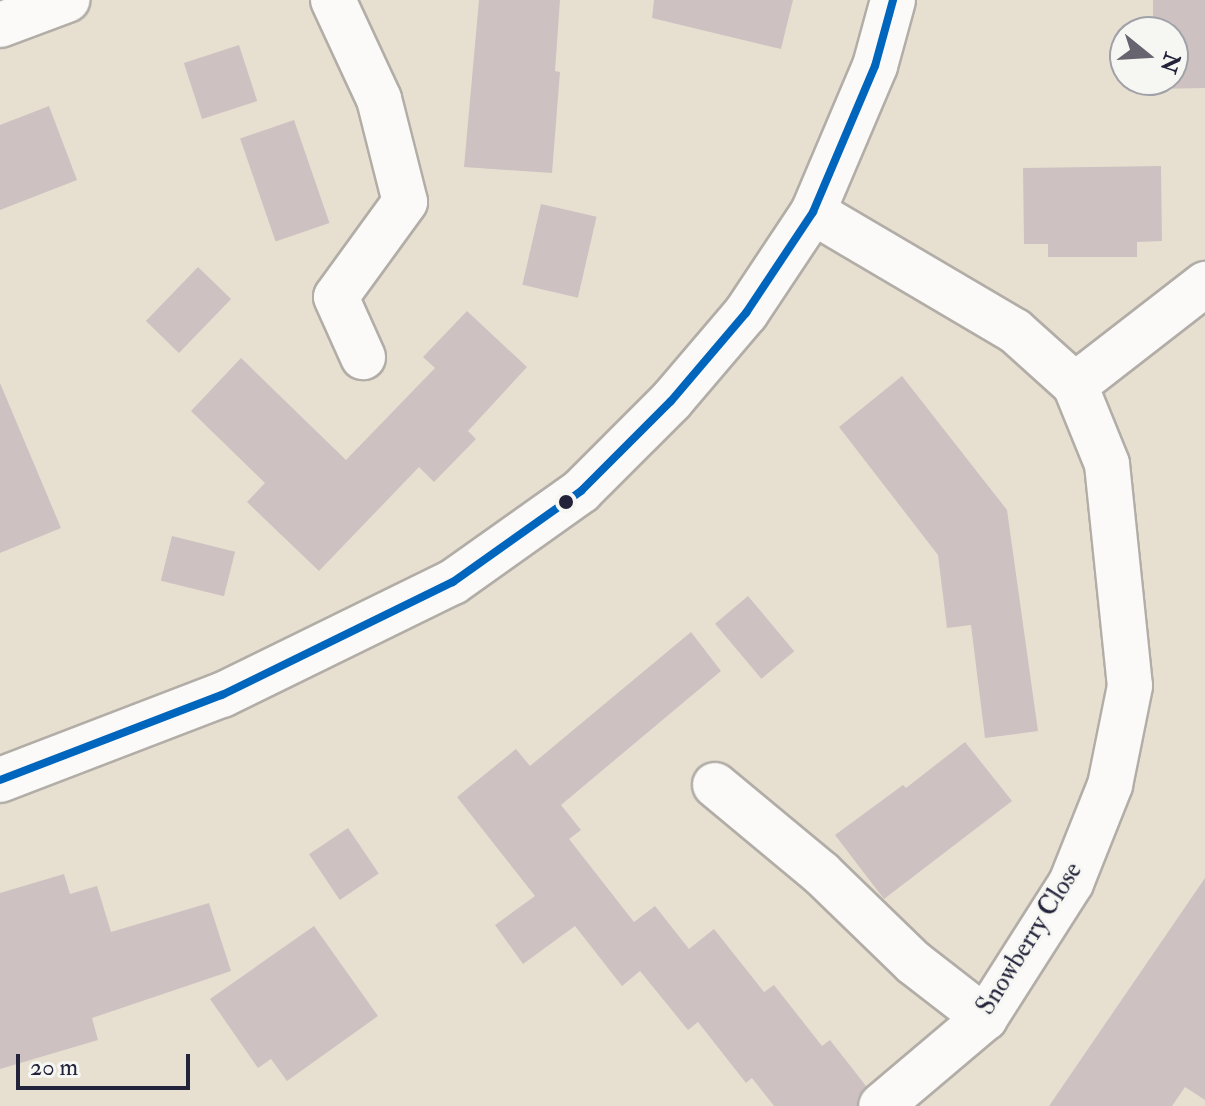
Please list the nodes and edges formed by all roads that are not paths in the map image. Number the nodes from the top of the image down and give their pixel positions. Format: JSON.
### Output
{"nodes":[{"id":1,"x":67,"y":0,"type":"edge"},
{"id":2,"x":333,"y":0,"type":"edge"},
{"id":3,"x":893,"y":0,"type":"edge"},
{"id":4,"x":0,"y":25,"type":"edge"},
{"id":5,"x":813,"y":212,"type":"junction"},
{"id":6,"x":1205,"y":284,"type":"edge"},
{"id":7,"x":363,"y":357,"type":"dead end"},
{"id":8,"x":1075,"y":385,"type":"junction"},
{"id":9,"x":0,"y":780,"type":"edge"},
{"id":10,"x":715,"y":785,"type":"dead end"},
{"id":11,"x":985,"y":1018,"type":"junction"},
{"id":12,"x":881,"y":1106,"type":"edge"}],
"edges":[{"from":1,"to":4,"type":"street"},
{"from":2,"to":7,"type":"street"},
{"from":3,"to":5,"type":"street"},
{"from":5,"to":8,"type":"street","name":"Snowberry Close"},
{"from":5,"to":9,"type":"street"},
{"from":6,"to":8,"type":"street"},
{"from":8,"to":11,"type":"street","name":"Snowberry Close"},
{"from":10,"to":11,"type":"street"},
{"from":11,"to":12,"type":"street","name":"Snowberry Close"}]}
